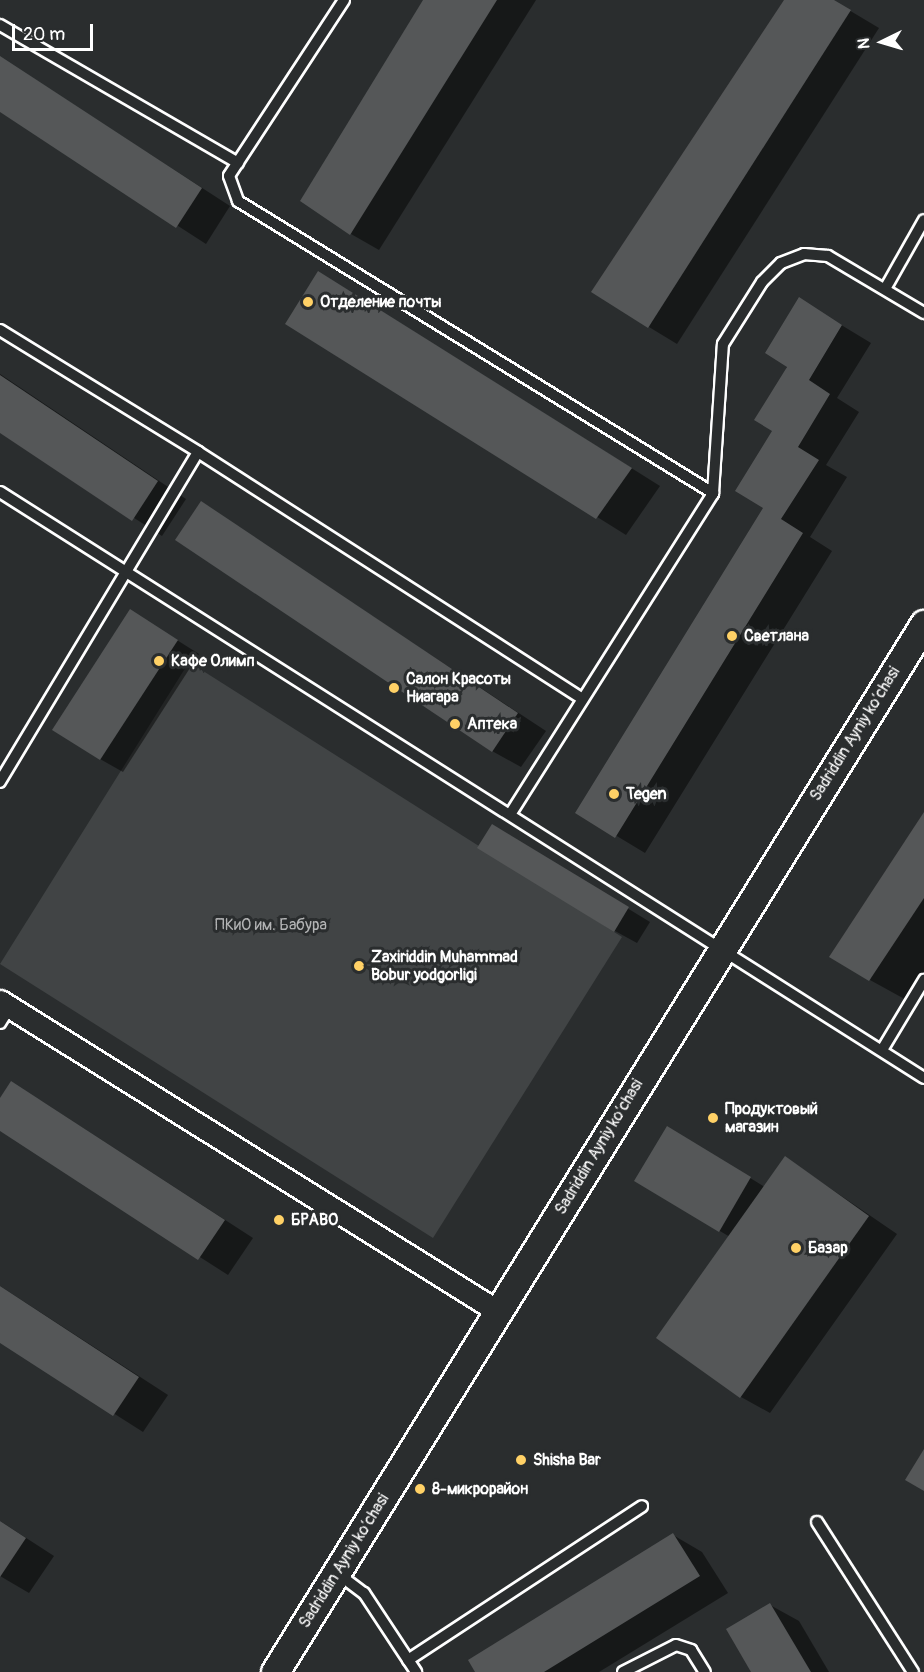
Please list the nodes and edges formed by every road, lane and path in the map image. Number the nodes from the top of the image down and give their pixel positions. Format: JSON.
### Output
{"nodes":[{"id":1,"x":344,"y":0,"type":"edge"},
{"id":2,"x":0,"y":25,"type":"edge"},
{"id":3,"x":238,"y":163,"type":"junction"},
{"id":4,"x":924,"y":220,"type":"edge"},
{"id":5,"x":885,"y":289,"type":"junction"},
{"id":6,"x":924,"y":313,"type":"edge"},
{"id":7,"x":0,"y":330,"type":"edge"},
{"id":8,"x":198,"y":452,"type":"junction"},
{"id":9,"x":0,"y":492,"type":"edge"},
{"id":10,"x":713,"y":493,"type":"junction"},
{"id":11,"x":128,"y":570,"type":"junction"},
{"id":12,"x":924,"y":624,"type":"edge"},
{"id":13,"x":583,"y":699,"type":"junction"},
{"id":14,"x":0,"y":782,"type":"edge"},
{"id":15,"x":511,"y":813,"type":"junction"},
{"id":16,"x":721,"y":947,"type":"junction"},
{"id":17,"x":924,"y":980,"type":"edge"},
{"id":18,"x":3,"y":1011,"type":"edge"},
{"id":19,"x":882,"y":1050,"type":"junction"},
{"id":20,"x":924,"y":1078,"type":"edge"},
{"id":21,"x":499,"y":1312,"type":"junction"},
{"id":22,"x":642,"y":1506,"type":"dead end"},
{"id":23,"x":817,"y":1522,"type":"dead end"},
{"id":24,"x":337,"y":1573,"type":"junction"},
{"id":25,"x":408,"y":1660,"type":"junction"},
{"id":26,"x":275,"y":1672,"type":"edge"},
{"id":27,"x":416,"y":1672,"type":"edge"},
{"id":28,"x":623,"y":1672,"type":"edge"},
{"id":29,"x":705,"y":1672,"type":"edge"},
{"id":30,"x":913,"y":1672,"type":"edge"}],
"edges":[{"from":1,"to":3,"type":"lane"},
{"from":2,"to":3,"type":"lane"},
{"from":3,"to":10,"type":"lane"},
{"from":4,"to":5,"type":"lane"},
{"from":5,"to":6,"type":"lane"},
{"from":5,"to":10,"type":"lane"},
{"from":7,"to":8,"type":"lane"},
{"from":8,"to":11,"type":"lane"},
{"from":8,"to":13,"type":"lane"},
{"from":9,"to":11,"type":"lane"},
{"from":10,"to":13,"type":"lane"},
{"from":11,"to":14,"type":"lane"},
{"from":11,"to":15,"type":"lane"},
{"from":12,"to":16,"type":"street","name":"Sadriddin Ayniy ko‘chasi"},
{"from":13,"to":15,"type":"lane"},
{"from":15,"to":16,"type":"lane"},
{"from":16,"to":19,"type":"lane"},
{"from":16,"to":21,"type":"street","name":"Sadriddin Ayniy ko‘chasi"},
{"from":17,"to":19,"type":"lane"},
{"from":18,"to":21,"type":"street"},
{"from":19,"to":20,"type":"lane"},
{"from":21,"to":24,"type":"street","name":"Sadriddin Ayniy ko‘chasi"},
{"from":22,"to":25,"type":"lane"},
{"from":23,"to":30,"type":"lane"},
{"from":24,"to":25,"type":"lane"},
{"from":24,"to":26,"type":"street","name":"Sadriddin Ayniy ko‘chasi"},
{"from":25,"to":27,"type":"lane"},
{"from":28,"to":29,"type":"lane"}]}
